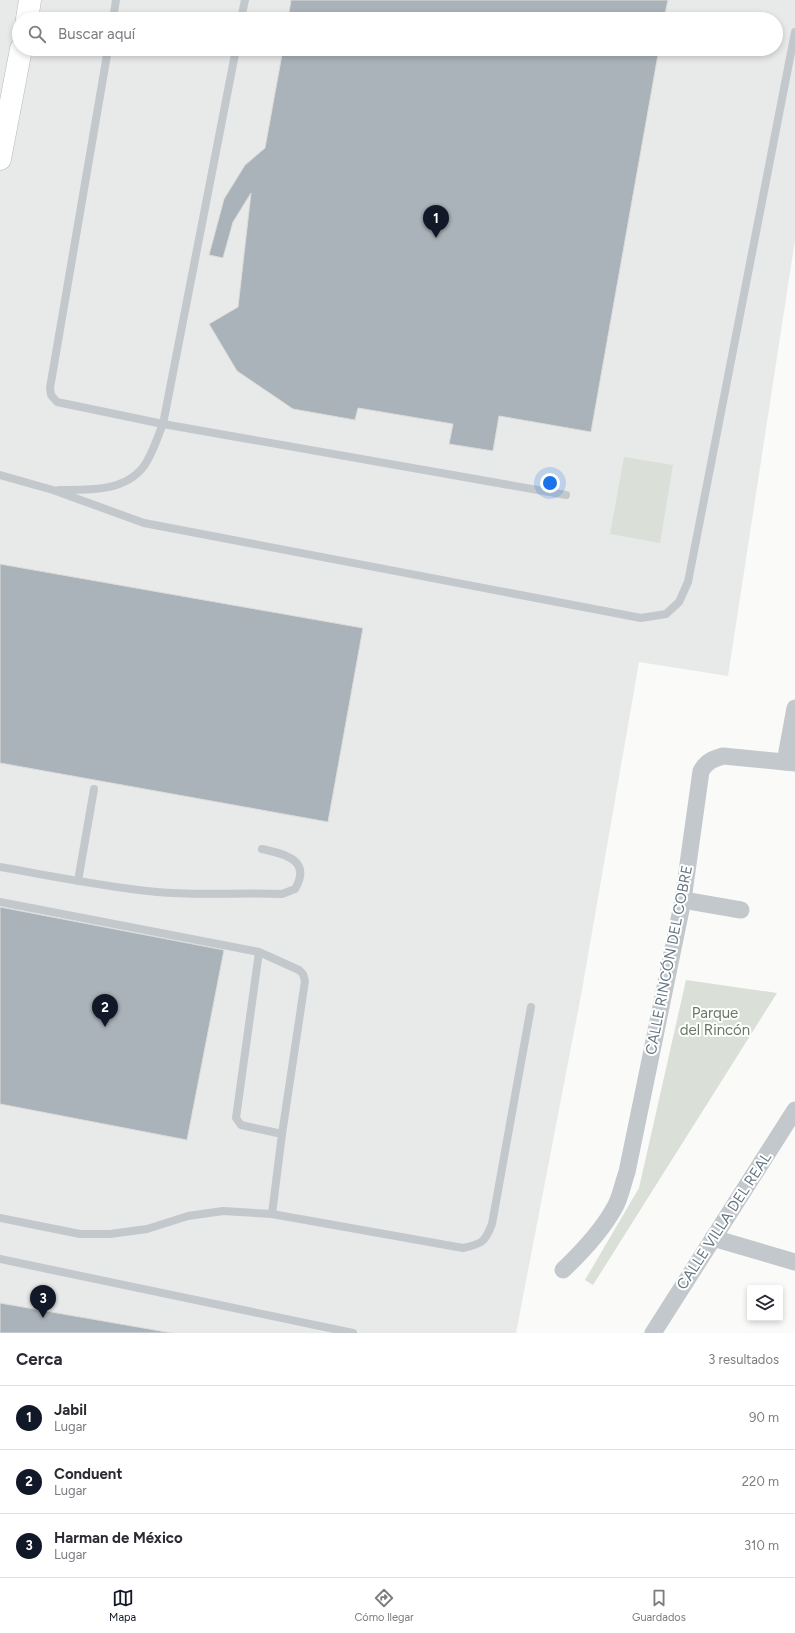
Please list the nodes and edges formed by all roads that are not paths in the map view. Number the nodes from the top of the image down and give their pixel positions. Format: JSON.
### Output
{"nodes":[{"id":1,"x":30,"y":0,"type":"edge"},
{"id":2,"x":116,"y":0,"type":"edge"},
{"id":3,"x":244,"y":0,"type":"edge"},
{"id":4,"x":28,"y":12,"type":"edge"},
{"id":5,"x":114,"y":12,"type":"edge"},
{"id":6,"x":242,"y":12,"type":"edge"},
{"id":7,"x":795,"y":32,"type":"edge"},
{"id":8,"x":20,"y":56,"type":"edge"},
{"id":9,"x":107,"y":56,"type":"edge"},
{"id":10,"x":235,"y":56,"type":"edge"},
{"id":11,"x":3,"y":138,"type":"edge"},
{"id":12,"x":0,"y":159,"type":"edge"},
{"id":13,"x":163,"y":424,"type":"junction"},
{"id":14,"x":0,"y":475,"type":"edge"},
{"id":15,"x":52,"y":490,"type":"junction"},
{"id":16,"x":566,"y":495,"type":"dead end"},
{"id":17,"x":795,"y":708,"type":"edge"},
{"id":18,"x":790,"y":762,"type":"edge"},
{"id":19,"x":94,"y":789,"type":"dead end"},
{"id":20,"x":262,"y":849,"type":"dead end"},
{"id":21,"x":0,"y":867,"type":"edge"},
{"id":22,"x":78,"y":881,"type":"junction"},
{"id":23,"x":683,"y":900,"type":"junction"},
{"id":24,"x":0,"y":902,"type":"edge"},
{"id":25,"x":741,"y":910,"type":"dead end"},
{"id":26,"x":259,"y":952,"type":"junction"},
{"id":27,"x":531,"y":1007,"type":"dead end"},
{"id":28,"x":794,"y":1112,"type":"edge"},
{"id":29,"x":282,"y":1134,"type":"junction"},
{"id":30,"x":272,"y":1214,"type":"junction"},
{"id":31,"x":0,"y":1218,"type":"edge"},
{"id":32,"x":713,"y":1238,"type":"junction"},
{"id":33,"x":0,"y":1259,"type":"edge"},
{"id":34,"x":795,"y":1262,"type":"edge"},
{"id":35,"x":563,"y":1270,"type":"dead end"},
{"id":36,"x":353,"y":1333,"type":"edge"},
{"id":37,"x":653,"y":1333,"type":"edge"}],
"edges":[{"from":1,"to":4,"type":"main road"},
{"from":2,"to":5,"type":"lane"},
{"from":3,"to":6,"type":"lane"},
{"from":7,"to":15,"type":"lane"},
{"from":8,"to":11,"type":"main road"},
{"from":9,"to":13,"type":"lane"},
{"from":10,"to":13,"type":"lane"},
{"from":11,"to":12,"type":"main road"},
{"from":13,"to":15,"type":"lane"},
{"from":13,"to":16,"type":"lane"},
{"from":14,"to":15,"type":"lane"},
{"from":17,"to":18,"type":"street","name":"CALLE RINCÓN DEL COBRE"},
{"from":18,"to":23,"type":"street","name":"CALLE RINCÓN DEL COBRE"},
{"from":19,"to":22,"type":"lane"},
{"from":20,"to":22,"type":"lane"},
{"from":21,"to":22,"type":"lane"},
{"from":23,"to":25,"type":"street"},
{"from":23,"to":35,"type":"street","name":"CALLE RINCÓN DEL COBRE"},
{"from":24,"to":26,"type":"lane"},
{"from":26,"to":29,"type":"lane"},
{"from":26,"to":29,"type":"lane"},
{"from":27,"to":30,"type":"lane"},
{"from":28,"to":32,"type":"street","name":"CALLE VILLA DEL REAL"},
{"from":29,"to":30,"type":"lane"},
{"from":30,"to":31,"type":"lane"},
{"from":32,"to":34,"type":"street"},
{"from":32,"to":37,"type":"street","name":"CALLE VILLA DEL REAL"},
{"from":33,"to":36,"type":"lane"}]}
